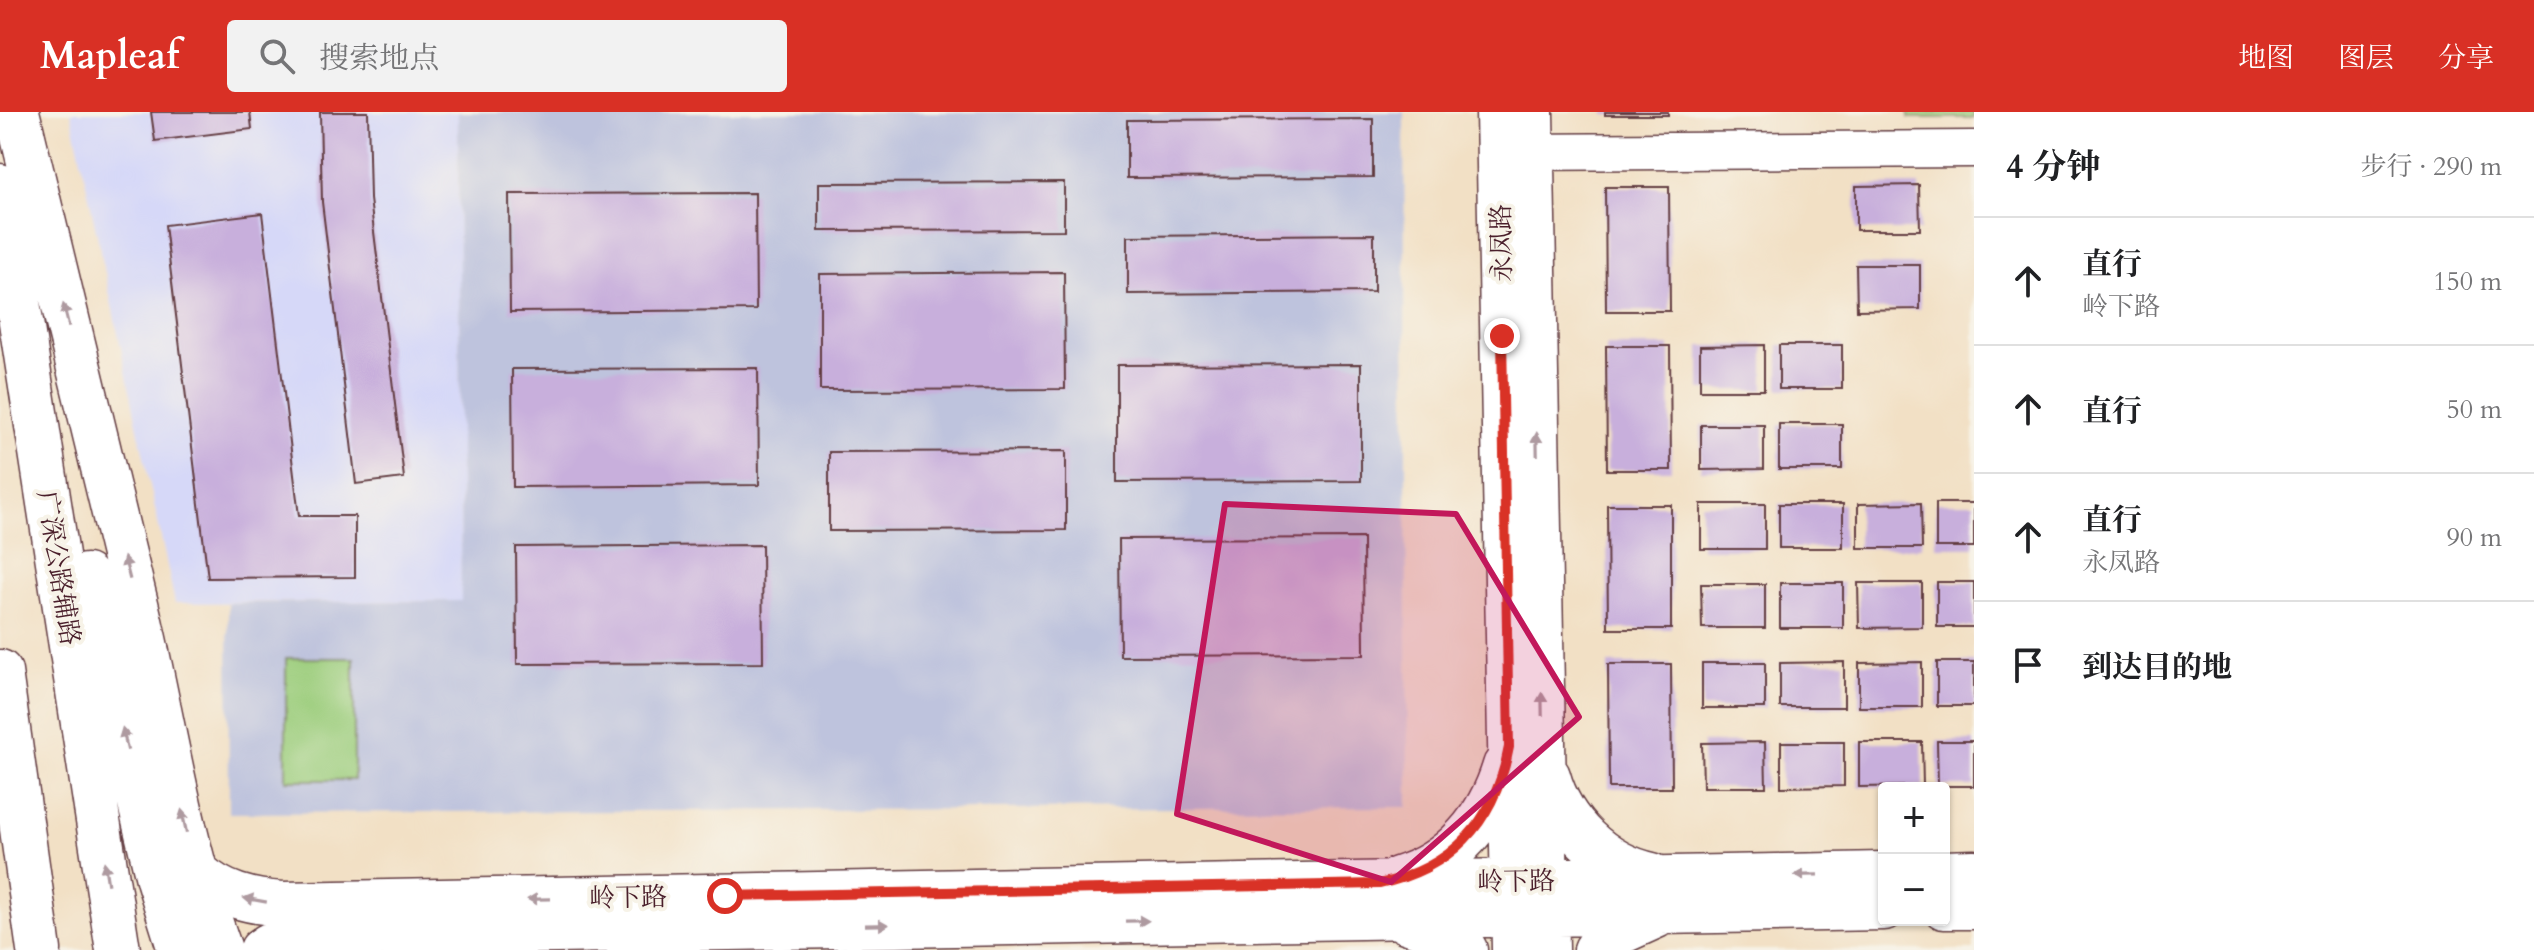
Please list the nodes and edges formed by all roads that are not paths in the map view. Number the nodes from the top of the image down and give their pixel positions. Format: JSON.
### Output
{"nodes":[{"id":1,"x":17,"y":112,"type":"edge"},
{"id":2,"x":1515,"y":132,"type":"edge"},
{"id":3,"x":1974,"y":149,"type":"edge"},
{"id":4,"x":0,"y":186,"type":"edge"},
{"id":5,"x":10,"y":253,"type":"junction"},
{"id":6,"x":0,"y":672,"type":"edge"},
{"id":7,"x":1527,"y":744,"type":"junction"},
{"id":8,"x":196,"y":872,"type":"junction"},
{"id":9,"x":1974,"y":872,"type":"edge"},
{"id":10,"x":1950,"y":873,"type":"edge"},
{"id":11,"x":1878,"y":875,"type":"edge"},
{"id":12,"x":1678,"y":895,"type":"junction"},
{"id":13,"x":1377,"y":900,"type":"junction"},
{"id":14,"x":1950,"y":907,"type":"edge"},
{"id":15,"x":1974,"y":907,"type":"edge"},
{"id":16,"x":1878,"y":908,"type":"edge"},
{"id":17,"x":1530,"y":915,"type":"edge"},
{"id":18,"x":39,"y":950,"type":"edge"},
{"id":19,"x":118,"y":950,"type":"edge"},
{"id":20,"x":180,"y":950,"type":"edge"},
{"id":21,"x":220,"y":950,"type":"edge"},
{"id":22,"x":262,"y":950,"type":"edge"},
{"id":23,"x":1465,"y":950,"type":"edge"},
{"id":24,"x":1596,"y":950,"type":"edge"}],
"edges":[{"from":8,"to":1,"type":"main road","one_way":true},
{"from":2,"to":3,"type":"street"},
{"from":2,"to":7,"type":"main road","name":"永凤路"},
{"from":4,"to":5,"type":"main road","name":"广深公路辅路"},
{"from":19,"to":5,"type":"main road","name":"广深公路辅路","one_way":true},
{"from":20,"to":5,"type":"main road","one_way":true},
{"from":6,"to":18,"type":"main road"},
{"from":7,"to":12,"type":"main road"},
{"from":7,"to":13,"type":"main road"},
{"from":7,"to":17,"type":"main road","name":"永凤路"},
{"from":13,"to":8,"type":"main road","name":"岭下路","one_way":true},
{"from":8,"to":21,"type":"main road"},
{"from":9,"to":10,"type":"main road"},
{"from":11,"to":12,"type":"main road","name":"岭下路","one_way":true},
{"from":12,"to":16,"type":"main road","name":"岭下路"},
{"from":12,"to":17,"type":"main road","name":"岭下路"},
{"from":12,"to":24,"type":"main road"},
{"from":13,"to":17,"type":"main road","name":"岭下路"},
{"from":22,"to":13,"type":"main road","name":"岭下路","one_way":true},
{"from":13,"to":23,"type":"main road"},
{"from":14,"to":15,"type":"main road"}]}
